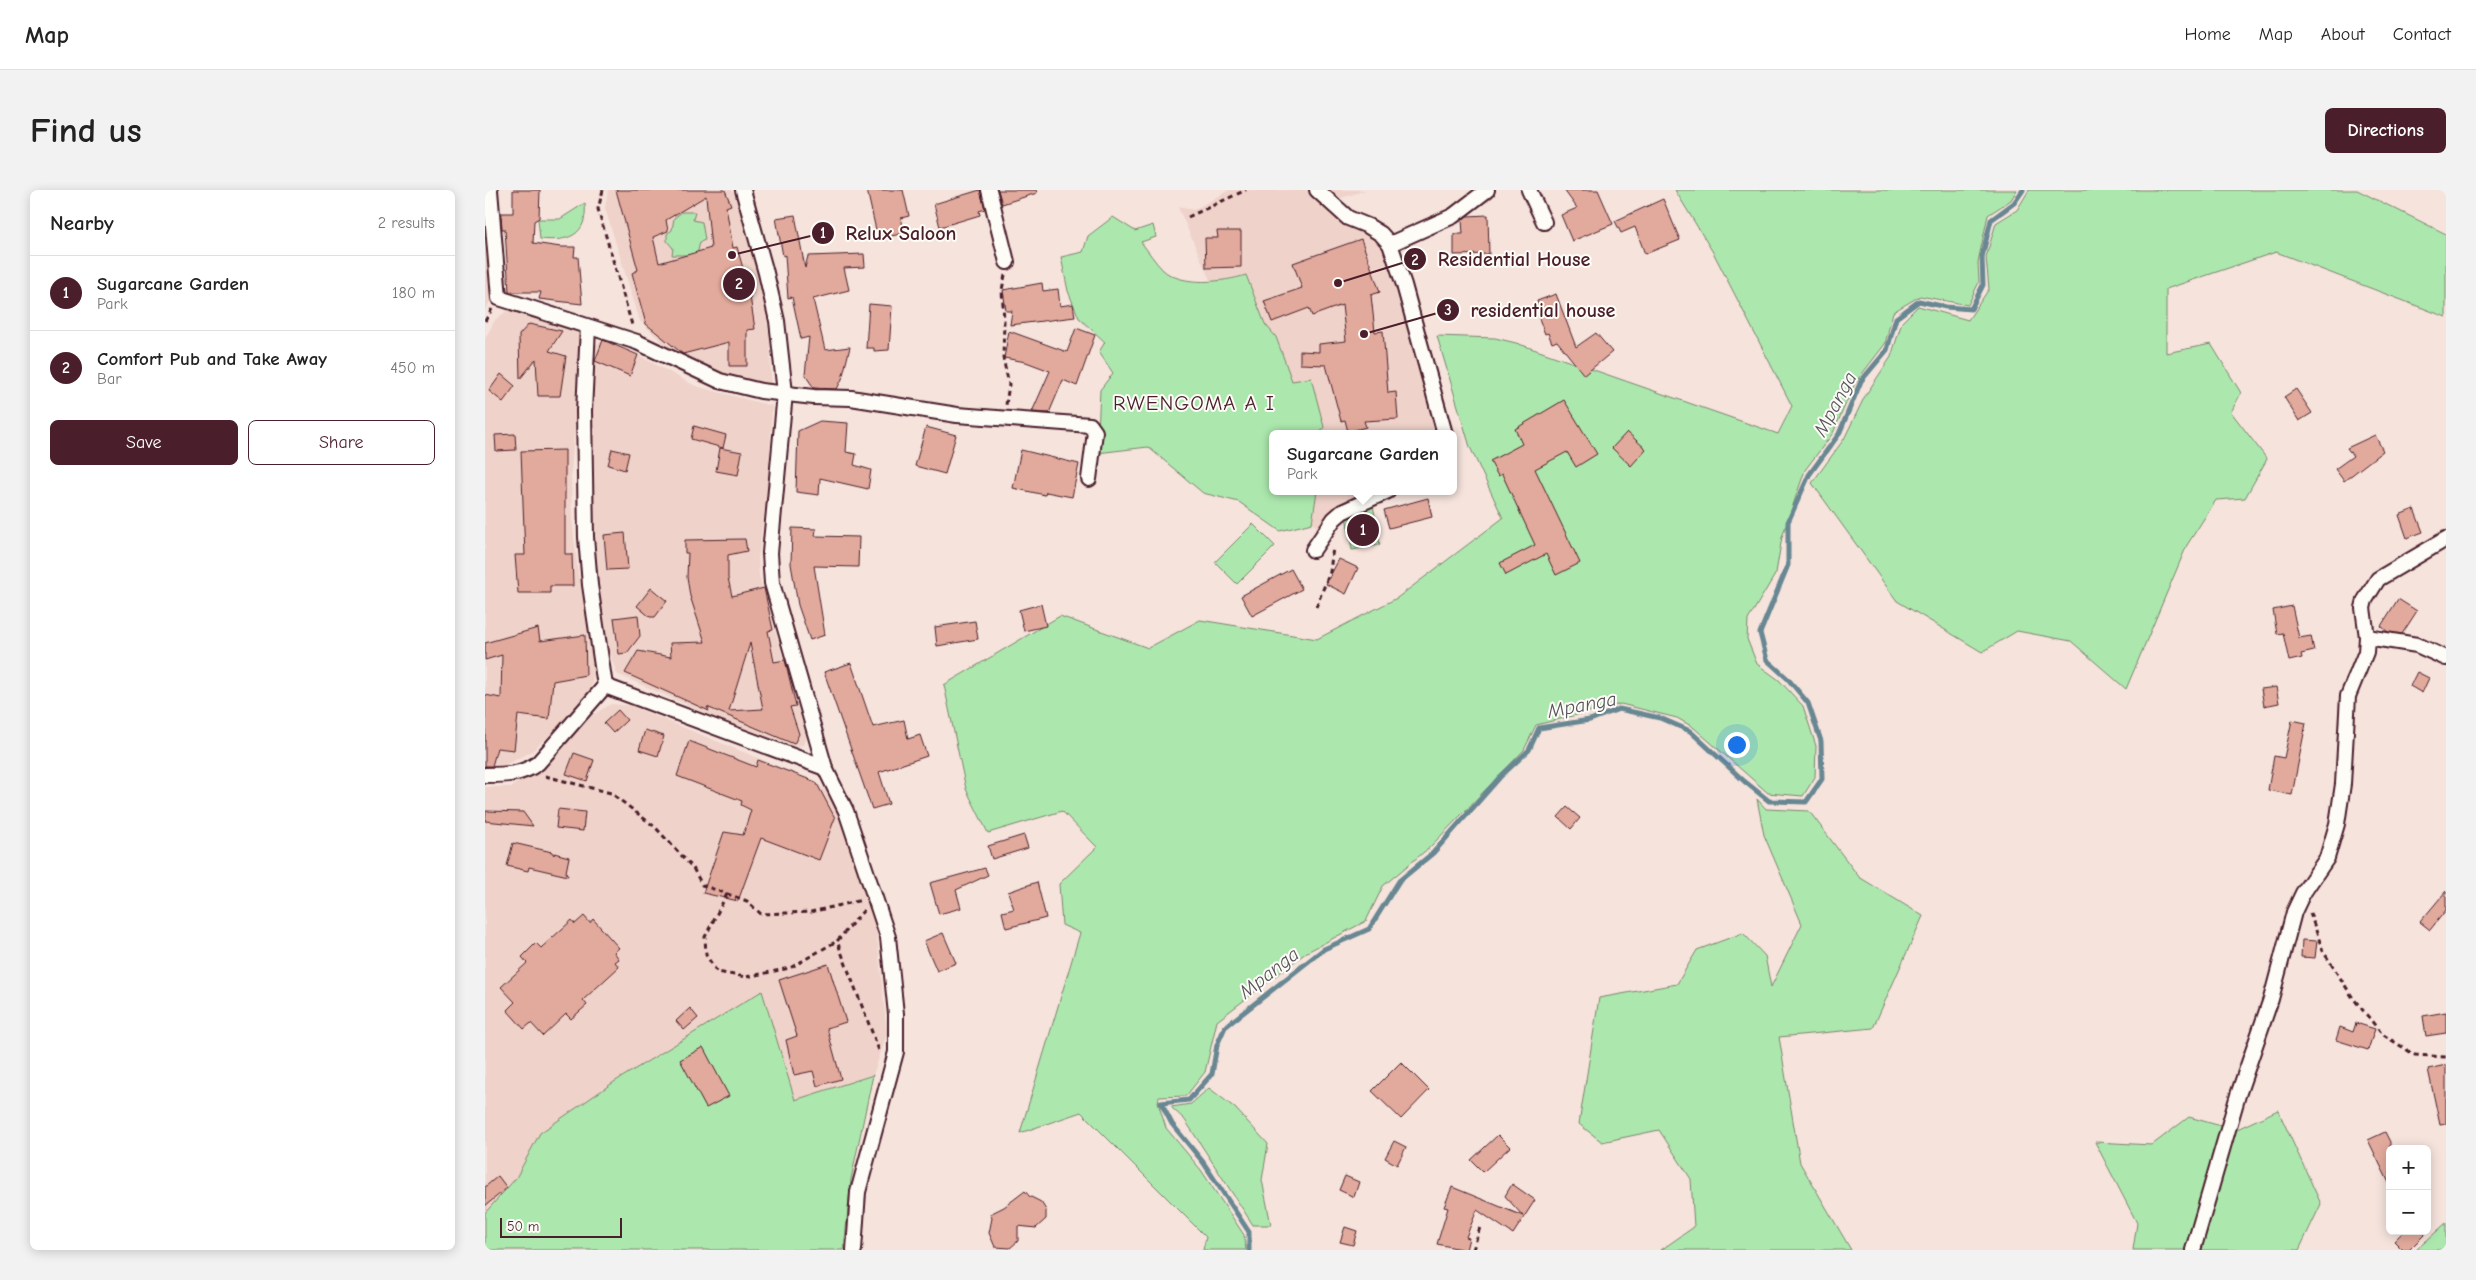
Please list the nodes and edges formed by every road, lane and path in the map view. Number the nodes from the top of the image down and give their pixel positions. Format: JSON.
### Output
{"nodes":[{"id":1,"x":490,"y":190,"type":"edge"},
{"id":2,"x":603,"y":190,"type":"edge"},
{"id":3,"x":743,"y":190,"type":"edge"},
{"id":4,"x":989,"y":190,"type":"edge"},
{"id":5,"x":1247,"y":190,"type":"edge"},
{"id":6,"x":1317,"y":190,"type":"edge"},
{"id":7,"x":1487,"y":190,"type":"edge"},
{"id":8,"x":1529,"y":190,"type":"edge"},
{"id":9,"x":1188,"y":217,"type":"dead end"},
{"id":10,"x":1544,"y":222,"type":"dead end"},
{"id":11,"x":1390,"y":244,"type":"junction"},
{"id":12,"x":1007,"y":262,"type":"joint"},
{"id":13,"x":588,"y":327,"type":"junction"},
{"id":14,"x":637,"y":342,"type":"junction"},
{"id":15,"x":785,"y":392,"type":"junction"},
{"id":16,"x":1005,"y":419,"type":"junction"},
{"id":17,"x":1444,"y":430,"type":"edge"},
{"id":18,"x":1089,"y":479,"type":"dead end"},
{"id":19,"x":1379,"y":495,"type":"edge"},
{"id":20,"x":2446,"y":539,"type":"edge"},
{"id":21,"x":1334,"y":545,"type":"dead end"},
{"id":22,"x":1313,"y":550,"type":"dead end"},
{"id":23,"x":1316,"y":607,"type":"dead end"},
{"id":24,"x":2367,"y":637,"type":"junction"},
{"id":25,"x":2446,"y":658,"type":"edge"},
{"id":26,"x":605,"y":686,"type":"junction"},
{"id":27,"x":825,"y":768,"type":"junction"},
{"id":28,"x":527,"y":771,"type":"junction"},
{"id":29,"x":485,"y":775,"type":"edge"},
{"id":30,"x":2303,"y":893,"type":"junction"},
{"id":31,"x":727,"y":894,"type":"junction"},
{"id":32,"x":876,"y":896,"type":"junction"},
{"id":33,"x":837,"y":941,"type":"junction"},
{"id":34,"x":880,"y":1054,"type":"dead end"},
{"id":35,"x":2446,"y":1057,"type":"edge"},
{"id":36,"x":1480,"y":1227,"type":"dead end"},
{"id":37,"x":854,"y":1250,"type":"edge"},
{"id":38,"x":1473,"y":1250,"type":"edge"},
{"id":39,"x":2193,"y":1250,"type":"edge"}],
"edges":[{"from":1,"to":13,"type":"street"},
{"from":2,"to":14,"type":"path"},
{"from":3,"to":15,"type":"street"},
{"from":4,"to":12,"type":"street"},
{"from":5,"to":9,"type":"path"},
{"from":6,"to":11,"type":"street"},
{"from":7,"to":11,"type":"street"},
{"from":8,"to":10,"type":"street"},
{"from":11,"to":17,"type":"street"},
{"from":12,"to":16,"type":"path"},
{"from":13,"to":14,"type":"street"},
{"from":13,"to":26,"type":"street"},
{"from":14,"to":15,"type":"street"},
{"from":15,"to":16,"type":"street"},
{"from":15,"to":27,"type":"street"},
{"from":16,"to":18,"type":"street"},
{"from":19,"to":22,"type":"street"},
{"from":20,"to":24,"type":"street"},
{"from":21,"to":23,"type":"path"},
{"from":24,"to":25,"type":"street"},
{"from":24,"to":30,"type":"street"},
{"from":26,"to":27,"type":"street"},
{"from":26,"to":28,"type":"street"},
{"from":27,"to":32,"type":"street"},
{"from":28,"to":29,"type":"street"},
{"from":28,"to":31,"type":"path"},
{"from":30,"to":35,"type":"path"},
{"from":30,"to":39,"type":"street"},
{"from":31,"to":32,"type":"path"},
{"from":31,"to":33,"type":"path"},
{"from":32,"to":33,"type":"path"},
{"from":32,"to":37,"type":"street"},
{"from":33,"to":34,"type":"path"},
{"from":36,"to":38,"type":"path"}]}
